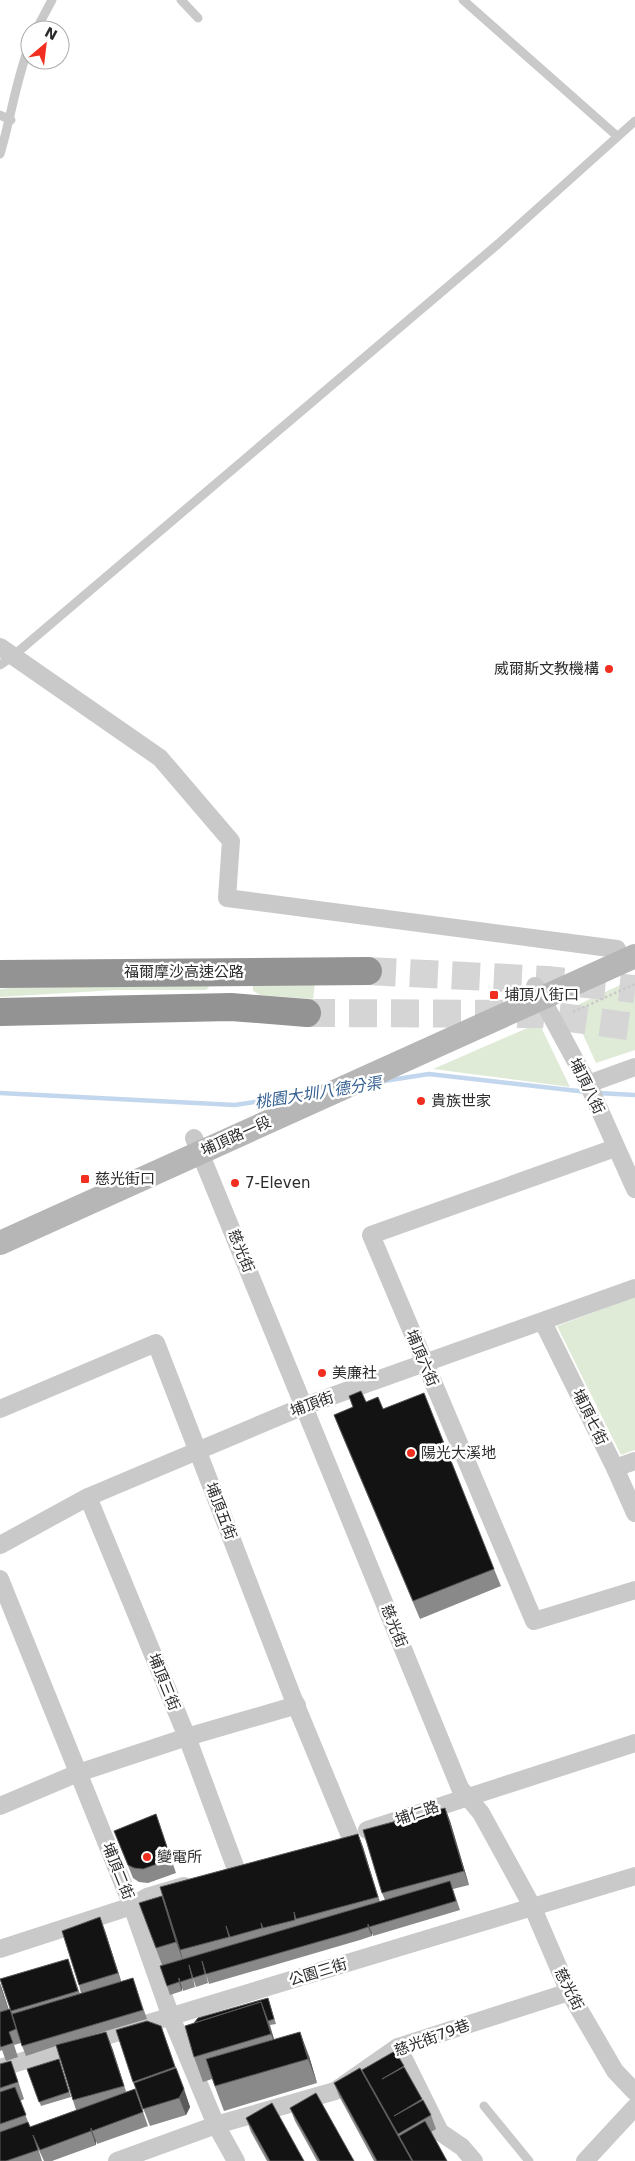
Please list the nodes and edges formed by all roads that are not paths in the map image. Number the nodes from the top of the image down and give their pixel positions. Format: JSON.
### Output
{"nodes":[{"id":1,"x":52,"y":0,"type":"edge"},
{"id":2,"x":180,"y":0,"type":"edge"},
{"id":3,"x":463,"y":0,"type":"edge"},
{"id":4,"x":198,"y":18,"type":"dead end"},
{"id":5,"x":41,"y":20,"type":"edge"},
{"id":6,"x":21,"y":70,"type":"edge"},
{"id":7,"x":0,"y":115,"type":"edge"},
{"id":8,"x":10,"y":120,"type":"junction"},
{"id":9,"x":635,"y":121,"type":"edge"},
{"id":10,"x":617,"y":136,"type":"junction"},
{"id":11,"x":0,"y":154,"type":"edge"},
{"id":12,"x":4,"y":656,"type":"edge"},
{"id":13,"x":629,"y":948,"type":"edge"},
{"id":14,"x":368,"y":971,"type":"tunnel mouth"},
{"id":15,"x":227,"y":972,"type":"junction"},
{"id":16,"x":0,"y":974,"type":"edge"},
{"id":17,"x":538,"y":992,"type":"junction"},
{"id":18,"x":231,"y":1007,"type":"junction"},
{"id":19,"x":0,"y":1012,"type":"edge"},
{"id":20,"x":307,"y":1013,"type":"tunnel mouth"},
{"id":21,"x":635,"y":1068,"type":"edge"},
{"id":22,"x":588,"y":1084,"type":"junction"},
{"id":23,"x":197,"y":1145,"type":"junction"},
{"id":24,"x":615,"y":1148,"type":"junction"},
{"id":25,"x":635,"y":1189,"type":"edge"},
{"id":26,"x":0,"y":1225,"type":"edge"},
{"id":27,"x":0,"y":1243,"type":"edge"},
{"id":28,"x":635,"y":1288,"type":"edge"},
{"id":29,"x":543,"y":1322,"type":"junction"},
{"id":30,"x":424,"y":1364,"type":"junction"},
{"id":31,"x":304,"y":1406,"type":"junction"},
{"id":32,"x":0,"y":1409,"type":"edge"},
{"id":33,"x":198,"y":1450,"type":"junction"},
{"id":34,"x":635,"y":1461,"type":"edge"},
{"id":35,"x":615,"y":1468,"type":"junction"},
{"id":36,"x":88,"y":1497,"type":"junction"},
{"id":37,"x":635,"y":1514,"type":"edge"},
{"id":38,"x":0,"y":1545,"type":"edge"},
{"id":39,"x":0,"y":1579,"type":"edge"},
{"id":40,"x":635,"y":1590,"type":"edge"},
{"id":41,"x":297,"y":1705,"type":"junction"},
{"id":42,"x":186,"y":1737,"type":"junction"},
{"id":43,"x":635,"y":1743,"type":"edge"},
{"id":44,"x":78,"y":1773,"type":"junction"},
{"id":45,"x":468,"y":1796,"type":"junction"},
{"id":46,"x":0,"y":1806,"type":"edge"},
{"id":47,"x":350,"y":1836,"type":"junction"},
{"id":48,"x":332,"y":1841,"type":"edge"},
{"id":49,"x":255,"y":1864,"type":"edge"},
{"id":50,"x":236,"y":1869,"type":"junction"},
{"id":51,"x":218,"y":1875,"type":"edge"},
{"id":52,"x":635,"y":1876,"type":"edge"},
{"id":53,"x":201,"y":1880,"type":"edge"},
{"id":54,"x":132,"y":1906,"type":"junction"},
{"id":55,"x":532,"y":1906,"type":"junction"},
{"id":56,"x":0,"y":1949,"type":"edge"},
{"id":57,"x":569,"y":1992,"type":"junction"},
{"id":58,"x":171,"y":2017,"type":"junction"},
{"id":59,"x":398,"y":2047,"type":"junction"},
{"id":60,"x":0,"y":2068,"type":"edge"},
{"id":61,"x":635,"y":2092,"type":"edge"},
{"id":62,"x":484,"y":2106,"type":"dead end"},
{"id":63,"x":635,"y":2107,"type":"edge"},
{"id":64,"x":216,"y":2125,"type":"junction"},
{"id":65,"x":117,"y":2161,"type":"edge"},
{"id":66,"x":236,"y":2161,"type":"edge"},
{"id":67,"x":474,"y":2161,"type":"edge"},
{"id":68,"x":529,"y":2161,"type":"edge"},
{"id":69,"x":585,"y":2161,"type":"edge"}],
"edges":[{"from":1,"to":5,"type":"lane"},
{"from":2,"to":4,"type":"lane"},
{"from":3,"to":10,"type":"lane"},
{"from":6,"to":8,"type":"lane"},
{"from":7,"to":8,"type":"lane"},
{"from":8,"to":11,"type":"lane"},
{"from":9,"to":10,"type":"lane"},
{"from":10,"to":12,"type":"lane"},
{"from":12,"to":13,"type":"street"},
{"from":13,"to":17,"type":"street","name":"埔頂路一段"},
{"from":14,"to":15,"type":"highway","name":"福爾摩沙高速公路"},
{"from":15,"to":16,"type":"highway","name":"福爾摩沙高速公路"},
{"from":15,"to":18,"type":"highway"},
{"from":17,"to":22,"type":"street","name":"埔頂八街"},
{"from":17,"to":23,"type":"street","name":"埔頂路一段"},
{"from":18,"to":19,"type":"highway"},
{"from":18,"to":20,"type":"highway"},
{"from":21,"to":22,"type":"street"},
{"from":22,"to":24,"type":"street","name":"埔頂八街"},
{"from":23,"to":26,"type":"street","name":"埔頂路一段"},
{"from":23,"to":27,"type":"street","name":"埔頂路一段"},
{"from":23,"to":31,"type":"street","name":"慈光街"},
{"from":24,"to":25,"type":"street","name":"埔頂八街"},
{"from":24,"to":30,"type":"street","name":"埔頂六街"},
{"from":28,"to":29,"type":"street","name":"埔頂街"},
{"from":29,"to":30,"type":"street","name":"埔頂街"},
{"from":29,"to":35,"type":"street","name":"埔頂七街"},
{"from":30,"to":31,"type":"street","name":"埔頂街"},
{"from":30,"to":40,"type":"street","name":"埔頂六街"},
{"from":31,"to":33,"type":"street","name":"埔頂街"},
{"from":31,"to":45,"type":"street","name":"慈光街"},
{"from":32,"to":33,"type":"street","name":"埔頂五街"},
{"from":33,"to":36,"type":"street","name":"埔頂街"},
{"from":33,"to":41,"type":"street","name":"埔頂五街"},
{"from":34,"to":35,"type":"street"},
{"from":35,"to":37,"type":"street","name":"埔頂七街"},
{"from":36,"to":38,"type":"street","name":"埔頂街"},
{"from":36,"to":42,"type":"street","name":"埔頂三街"},
{"from":39,"to":44,"type":"street","name":"埔頂二街"},
{"from":41,"to":42,"type":"street"},
{"from":41,"to":47,"type":"street","name":"埔頂五街"},
{"from":42,"to":44,"type":"street"},
{"from":42,"to":50,"type":"street","name":"埔頂三街"},
{"from":43,"to":45,"type":"street","name":"埔仁路"},
{"from":44,"to":46,"type":"street"},
{"from":44,"to":54,"type":"street","name":"埔頂二街"},
{"from":45,"to":47,"type":"street","name":"埔仁路"},
{"from":45,"to":55,"type":"street","name":"慈光街"},
{"from":47,"to":48,"type":"street","name":"埔仁路"},
{"from":49,"to":50,"type":"street"},
{"from":50,"to":51,"type":"street"},
{"from":52,"to":55,"type":"street","name":"公園三街"},
{"from":53,"to":54,"type":"street"},
{"from":54,"to":56,"type":"street"},
{"from":54,"to":58,"type":"street","name":"埔頂二街"},
{"from":55,"to":57,"type":"street","name":"慈光街"},
{"from":55,"to":58,"type":"street","name":"公園三街"},
{"from":57,"to":59,"type":"street","name":"慈光街79巷"},
{"from":57,"to":61,"type":"street","name":"慈光街"},
{"from":58,"to":60,"type":"street","name":"公園三街"},
{"from":58,"to":64,"type":"street","name":"埔頂二街"},
{"from":59,"to":64,"type":"street","name":"慈光街79巷"},
{"from":59,"to":67,"type":"street"},
{"from":62,"to":68,"type":"lane"},
{"from":63,"to":69,"type":"street"},
{"from":64,"to":65,"type":"street","name":"慈光街79巷"},
{"from":64,"to":66,"type":"street","name":"埔頂二街"}]}
